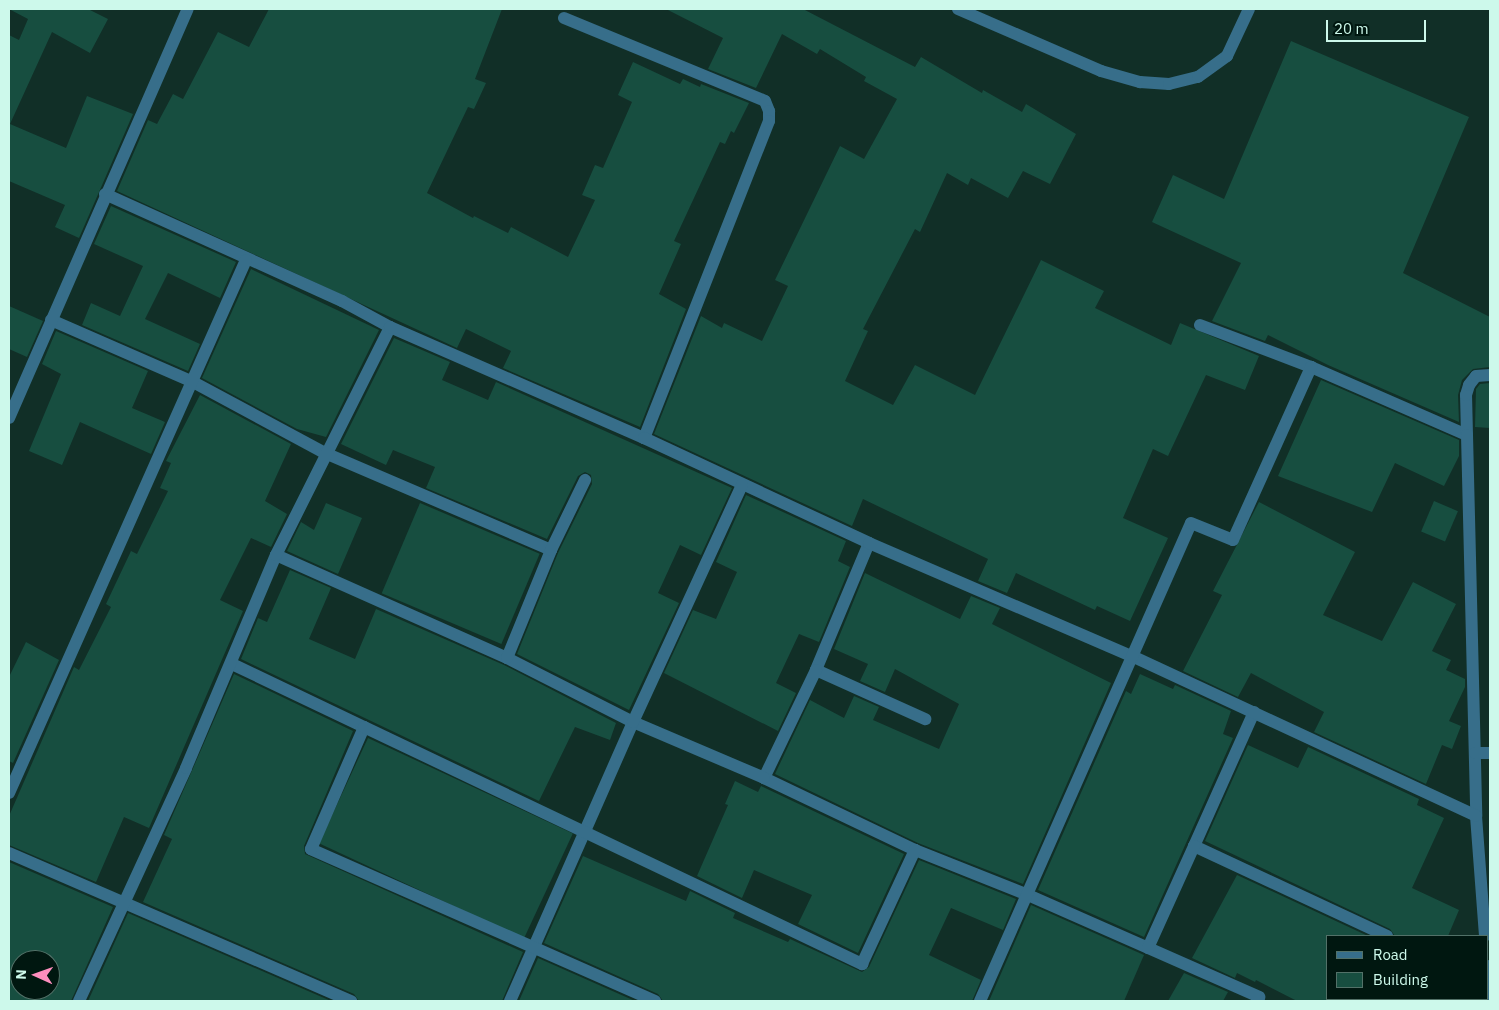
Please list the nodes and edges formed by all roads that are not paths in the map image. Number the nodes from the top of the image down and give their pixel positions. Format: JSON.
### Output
{"nodes":[{"id":1,"x":188,"y":9,"type":"edge"},
{"id":2,"x":958,"y":9,"type":"edge"},
{"id":3,"x":1249,"y":9,"type":"edge"},
{"id":4,"x":564,"y":18,"type":"dead end"},
{"id":5,"x":105,"y":194,"type":"junction"},
{"id":6,"x":246,"y":260,"type":"junction"},
{"id":7,"x":51,"y":320,"type":"junction"},
{"id":8,"x":1200,"y":325,"type":"dead end"},
{"id":9,"x":390,"y":326,"type":"junction"},
{"id":10,"x":1311,"y":367,"type":"junction"},
{"id":11,"x":1490,"y":375,"type":"edge"},
{"id":12,"x":193,"y":382,"type":"junction"},
{"id":13,"x":9,"y":418,"type":"edge"},
{"id":14,"x":1467,"y":435,"type":"junction"},
{"id":15,"x":644,"y":438,"type":"junction"},
{"id":16,"x":324,"y":453,"type":"junction"},
{"id":17,"x":584,"y":480,"type":"dead end"},
{"id":18,"x":742,"y":485,"type":"junction"},
{"id":19,"x":869,"y":543,"type":"junction"},
{"id":20,"x":551,"y":550,"type":"junction"},
{"id":21,"x":276,"y":555,"type":"junction"},
{"id":22,"x":507,"y":658,"type":"junction"},
{"id":23,"x":1134,"y":658,"type":"junction"},
{"id":24,"x":232,"y":664,"type":"junction"},
{"id":25,"x":816,"y":670,"type":"junction"},
{"id":26,"x":1254,"y":712,"type":"junction"},
{"id":27,"x":925,"y":719,"type":"dead end"},
{"id":28,"x":633,"y":722,"type":"junction"},
{"id":29,"x":364,"y":727,"type":"junction"},
{"id":30,"x":1475,"y":753,"type":"junction"},
{"id":31,"x":1490,"y":753,"type":"edge"},
{"id":32,"x":764,"y":778,"type":"junction"},
{"id":33,"x":9,"y":793,"type":"edge"},
{"id":34,"x":1476,"y":816,"type":"junction"},
{"id":35,"x":584,"y":834,"type":"junction"},
{"id":36,"x":1194,"y":846,"type":"junction"},
{"id":37,"x":915,"y":850,"type":"junction"},
{"id":38,"x":9,"y":853,"type":"edge"},
{"id":39,"x":1028,"y":895,"type":"junction"},
{"id":40,"x":125,"y":901,"type":"junction"},
{"id":41,"x":1385,"y":935,"type":"edge"},
{"id":42,"x":1485,"y":935,"type":"edge"},
{"id":43,"x":1148,"y":948,"type":"junction"},
{"id":44,"x":534,"y":949,"type":"junction"},
{"id":45,"x":1489,"y":979,"type":"edge"},
{"id":46,"x":1490,"y":992,"type":"edge"},
{"id":47,"x":1259,"y":997,"type":"dead end"},
{"id":48,"x":79,"y":1001,"type":"edge"},
{"id":49,"x":351,"y":1001,"type":"edge"},
{"id":50,"x":510,"y":1001,"type":"edge"},
{"id":51,"x":655,"y":1001,"type":"edge"},
{"id":52,"x":980,"y":1001,"type":"edge"},
{"id":53,"x":1490,"y":1001,"type":"edge"}],
"edges":[{"from":1,"to":5,"type":"street"},
{"from":2,"to":3,"type":"street"},
{"from":4,"to":15,"type":"street"},
{"from":5,"to":6,"type":"street"},
{"from":5,"to":7,"type":"street"},
{"from":6,"to":9,"type":"street"},
{"from":6,"to":12,"type":"street"},
{"from":7,"to":12,"type":"street"},
{"from":7,"to":13,"type":"street"},
{"from":8,"to":10,"type":"street"},
{"from":9,"to":15,"type":"street"},
{"from":9,"to":16,"type":"street"},
{"from":10,"to":14,"type":"street"},
{"from":10,"to":23,"type":"street"},
{"from":11,"to":14,"type":"street"},
{"from":12,"to":16,"type":"street"},
{"from":12,"to":33,"type":"street"},
{"from":14,"to":30,"type":"street"},
{"from":15,"to":18,"type":"street"},
{"from":16,"to":20,"type":"street"},
{"from":16,"to":21,"type":"street"},
{"from":17,"to":20,"type":"street"},
{"from":18,"to":19,"type":"street"},
{"from":18,"to":28,"type":"street"},
{"from":19,"to":23,"type":"street"},
{"from":19,"to":25,"type":"street"},
{"from":20,"to":22,"type":"street"},
{"from":21,"to":22,"type":"street"},
{"from":21,"to":24,"type":"street"},
{"from":22,"to":28,"type":"street"},
{"from":23,"to":26,"type":"street"},
{"from":23,"to":39,"type":"street"},
{"from":24,"to":29,"type":"street"},
{"from":24,"to":40,"type":"street"},
{"from":25,"to":27,"type":"street"},
{"from":25,"to":32,"type":"street"},
{"from":26,"to":34,"type":"street"},
{"from":26,"to":36,"type":"street"},
{"from":28,"to":32,"type":"street"},
{"from":28,"to":35,"type":"street"},
{"from":29,"to":35,"type":"street"},
{"from":29,"to":44,"type":"street"},
{"from":30,"to":31,"type":"street"},
{"from":30,"to":34,"type":"street"},
{"from":32,"to":37,"type":"street"},
{"from":34,"to":42,"type":"street"},
{"from":35,"to":37,"type":"street"},
{"from":35,"to":44,"type":"street"},
{"from":36,"to":41,"type":"street"},
{"from":36,"to":43,"type":"street"},
{"from":37,"to":39,"type":"street"},
{"from":38,"to":40,"type":"street"},
{"from":39,"to":43,"type":"street"},
{"from":39,"to":52,"type":"street"},
{"from":40,"to":48,"type":"street"},
{"from":40,"to":49,"type":"street"},
{"from":43,"to":47,"type":"street"},
{"from":44,"to":50,"type":"street"},
{"from":44,"to":51,"type":"street"},
{"from":45,"to":46,"type":"street"},
{"from":46,"to":53,"type":"street"}]}
